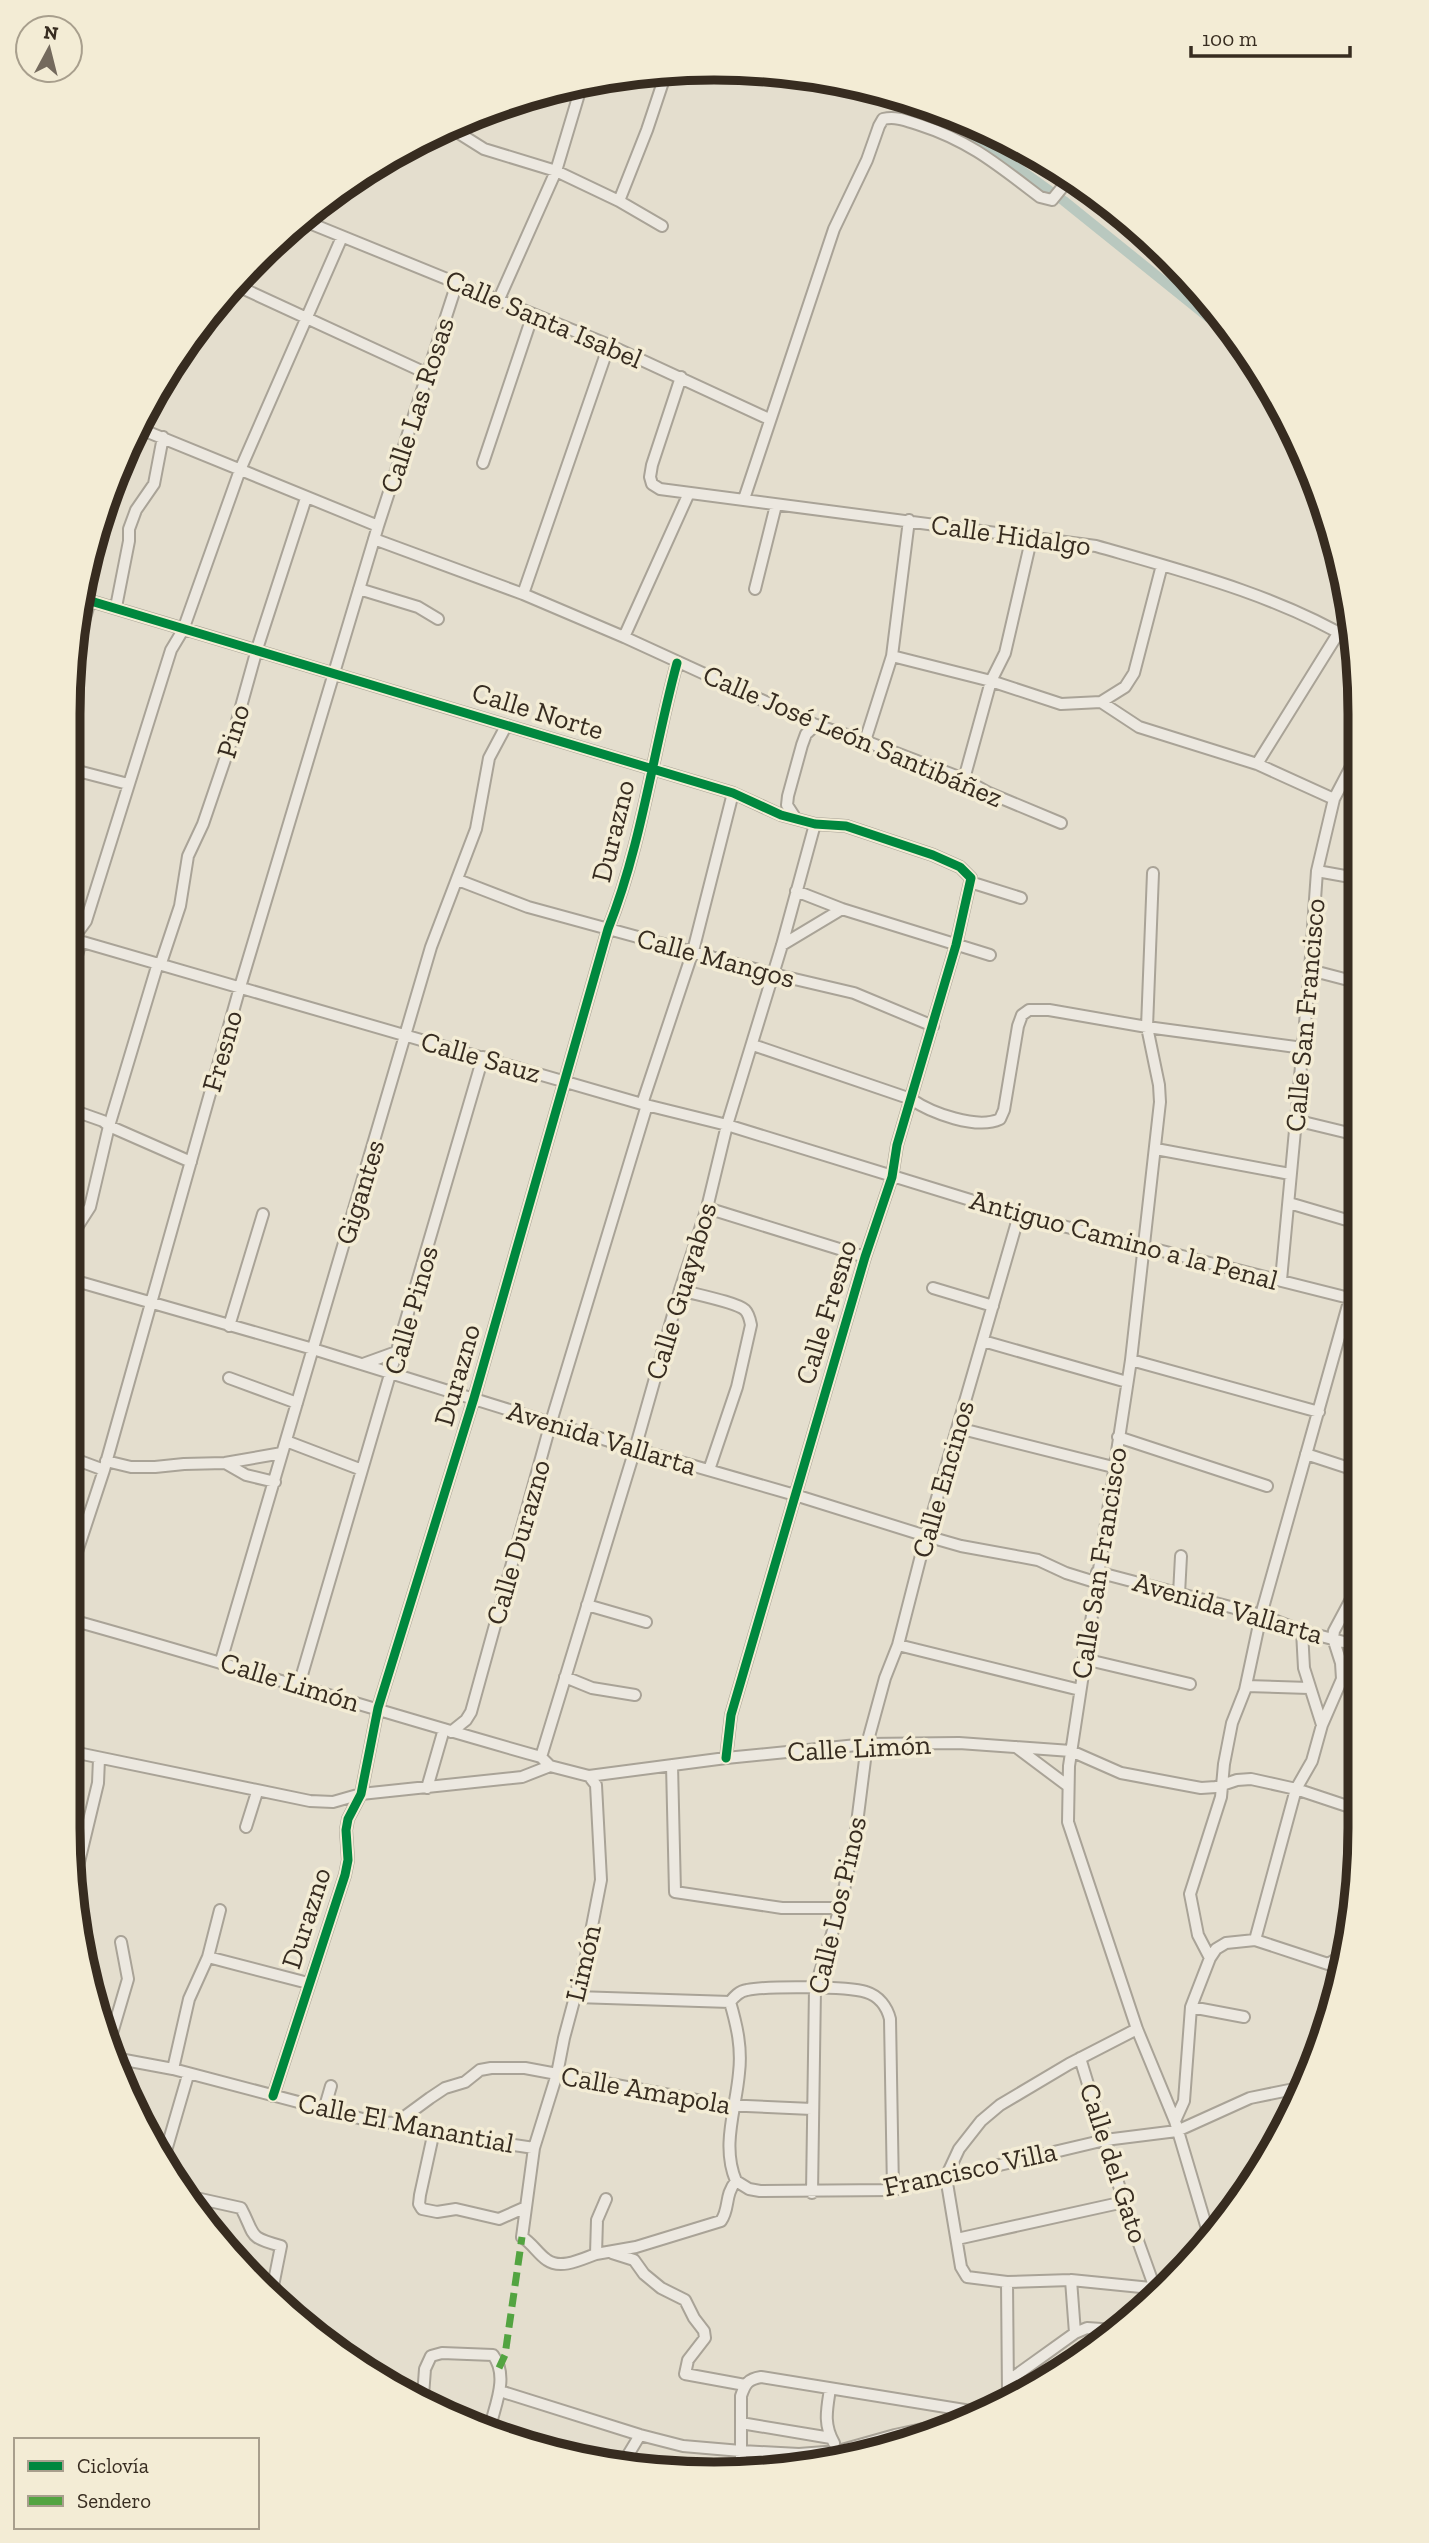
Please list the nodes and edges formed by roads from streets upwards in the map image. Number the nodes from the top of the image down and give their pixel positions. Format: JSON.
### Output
{"nodes":[{"id":1,"x":663,"y":83,"type":"edge"},
{"id":2,"x":579,"y":96,"type":"edge"},
{"id":3,"x":460,"y":134,"type":"edge"},
{"id":4,"x":556,"y":171,"type":"junction"},
{"id":5,"x":1065,"y":186,"type":"edge"},
{"id":6,"x":619,"y":201,"type":"junction"},
{"id":7,"x":313,"y":225,"type":"edge"},
{"id":8,"x":662,"y":226,"type":"dead end"},
{"id":9,"x":342,"y":237,"type":"junction"},
{"id":10,"x":457,"y":283,"type":"junction"},
{"id":11,"x":244,"y":289,"type":"edge"},
{"id":12,"x":499,"y":299,"type":"junction"},
{"id":13,"x":533,"y":314,"type":"junction"},
{"id":14,"x":307,"y":318,"type":"junction"},
{"id":15,"x":609,"y":345,"type":"junction"},
{"id":16,"x":428,"y":374,"type":"junction"},
{"id":17,"x":681,"y":377,"type":"junction"},
{"id":18,"x":769,"y":419,"type":"junction"},
{"id":19,"x":147,"y":431,"type":"edge"},
{"id":20,"x":163,"y":437,"type":"junction"},
{"id":21,"x":483,"y":463,"type":"dead end"},
{"id":22,"x":240,"y":470,"type":"junction"},
{"id":23,"x":689,"y":493,"type":"junction"},
{"id":24,"x":306,"y":498,"type":"junction"},
{"id":25,"x":744,"y":499,"type":"junction"},
{"id":26,"x":776,"y":505,"type":"junction"},
{"id":27,"x":909,"y":520,"type":"junction"},
{"id":28,"x":377,"y":526,"type":"junction"},
{"id":29,"x":1032,"y":536,"type":"junction"},
{"id":30,"x":374,"y":539,"type":"junction"},
{"id":31,"x":1162,"y":565,"type":"junction"},
{"id":32,"x":359,"y":589,"type":"junction"},
{"id":33,"x":755,"y":589,"type":"dead end"},
{"id":34,"x":523,"y":594,"type":"junction"},
{"id":35,"x":91,"y":601,"type":"edge"},
{"id":36,"x":116,"y":607,"type":"junction"},
{"id":37,"x":438,"y":619,"type":"dead end"},
{"id":38,"x":183,"y":630,"type":"junction"},
{"id":39,"x":1339,"y":632,"type":"junction"},
{"id":40,"x":1343,"y":635,"type":"edge"},
{"id":41,"x":624,"y":637,"type":"junction"},
{"id":42,"x":257,"y":649,"type":"junction"},
{"id":43,"x":892,"y":656,"type":"junction"},
{"id":44,"x":677,"y":663,"type":"junction"},
{"id":45,"x":335,"y":673,"type":"junction"},
{"id":46,"x":991,"y":681,"type":"junction"},
{"id":47,"x":1101,"y":702,"type":"junction"},
{"id":48,"x":816,"y":725,"type":"junction"},
{"id":49,"x":506,"y":726,"type":"junction"},
{"id":50,"x":865,"y":741,"type":"junction"},
{"id":51,"x":1257,"y":764,"type":"junction"},
{"id":52,"x":652,"y":769,"type":"junction"},
{"id":53,"x":80,"y":772,"type":"edge"},
{"id":54,"x":1348,"y":772,"type":"edge"},
{"id":55,"x":964,"y":779,"type":"junction"},
{"id":56,"x":128,"y":784,"type":"junction"},
{"id":57,"x":733,"y":793,"type":"junction"},
{"id":58,"x":788,"y":796,"type":"junction"},
{"id":59,"x":1334,"y":799,"type":"junction"},
{"id":60,"x":765,"y":807,"type":"junction"},
{"id":61,"x":796,"y":819,"type":"junction"},
{"id":62,"x":1060,"y":823,"type":"dead end"},
{"id":63,"x":815,"y":824,"type":"junction"},
{"id":64,"x":1317,"y":871,"type":"junction"},
{"id":65,"x":1153,"y":873,"type":"dead end"},
{"id":66,"x":1348,"y":877,"type":"edge"},
{"id":67,"x":458,"y":880,"type":"junction"},
{"id":68,"x":970,"y":880,"type":"junction"},
{"id":69,"x":796,"y":891,"type":"junction"},
{"id":70,"x":1021,"y":898,"type":"dead end"},
{"id":71,"x":842,"y":909,"type":"junction"},
{"id":72,"x":86,"y":921,"type":"junction"},
{"id":73,"x":80,"y":929,"type":"edge"},
{"id":74,"x":608,"y":929,"type":"junction"},
{"id":75,"x":80,"y":941,"type":"edge"},
{"id":76,"x":86,"y":943,"type":"junction"},
{"id":77,"x":782,"y":945,"type":"junction"},
{"id":78,"x":956,"y":945,"type":"junction"},
{"id":79,"x":693,"y":951,"type":"junction"},
{"id":80,"x":990,"y":955,"type":"dead end"},
{"id":81,"x":80,"y":958,"type":"edge"},
{"id":82,"x":159,"y":963,"type":"junction"},
{"id":83,"x":1310,"y":970,"type":"junction"},
{"id":84,"x":773,"y":974,"type":"junction"},
{"id":85,"x":1348,"y":980,"type":"edge"},
{"id":86,"x":240,"y":987,"type":"junction"},
{"id":87,"x":933,"y":1026,"type":"junction"},
{"id":88,"x":1147,"y":1027,"type":"junction"},
{"id":89,"x":407,"y":1035,"type":"junction"},
{"id":90,"x":753,"y":1045,"type":"junction"},
{"id":91,"x":1303,"y":1048,"type":"junction"},
{"id":92,"x":483,"y":1058,"type":"junction"},
{"id":93,"x":565,"y":1081,"type":"junction"},
{"id":94,"x":911,"y":1099,"type":"junction"},
{"id":95,"x":645,"y":1104,"type":"junction"},
{"id":96,"x":80,"y":1113,"type":"edge"},
{"id":97,"x":1295,"y":1120,"type":"junction"},
{"id":98,"x":727,"y":1125,"type":"junction"},
{"id":99,"x":109,"y":1126,"type":"junction"},
{"id":100,"x":1348,"y":1133,"type":"edge"},
{"id":101,"x":1156,"y":1149,"type":"junction"},
{"id":102,"x":191,"y":1161,"type":"junction"},
{"id":103,"x":1290,"y":1174,"type":"junction"},
{"id":104,"x":892,"y":1177,"type":"junction"},
{"id":105,"x":1289,"y":1203,"type":"junction"},
{"id":106,"x":706,"y":1208,"type":"junction"},
{"id":107,"x":263,"y":1214,"type":"dead end"},
{"id":108,"x":1019,"y":1215,"type":"junction"},
{"id":109,"x":1348,"y":1220,"type":"edge"},
{"id":110,"x":80,"y":1223,"type":"edge"},
{"id":111,"x":1144,"y":1245,"type":"junction"},
{"id":112,"x":865,"y":1257,"type":"junction"},
{"id":113,"x":1281,"y":1280,"type":"junction"},
{"id":114,"x":80,"y":1283,"type":"edge"},
{"id":115,"x":933,"y":1288,"type":"dead end"},
{"id":116,"x":680,"y":1290,"type":"junction"},
{"id":117,"x":1348,"y":1297,"type":"edge"},
{"id":118,"x":149,"y":1304,"type":"junction"},
{"id":119,"x":993,"y":1306,"type":"junction"},
{"id":120,"x":1348,"y":1318,"type":"edge"},
{"id":121,"x":229,"y":1326,"type":"junction"},
{"id":122,"x":983,"y":1341,"type":"junction"},
{"id":123,"x":313,"y":1349,"type":"junction"},
{"id":124,"x":399,"y":1350,"type":"junction"},
{"id":125,"x":1131,"y":1360,"type":"junction"},
{"id":126,"x":363,"y":1364,"type":"junction"},
{"id":127,"x":392,"y":1373,"type":"junction"},
{"id":128,"x":229,"y":1378,"type":"dead end"},
{"id":129,"x":1127,"y":1382,"type":"junction"},
{"id":130,"x":474,"y":1398,"type":"junction"},
{"id":131,"x":297,"y":1404,"type":"junction"},
{"id":132,"x":1319,"y":1412,"type":"junction"},
{"id":133,"x":551,"y":1422,"type":"junction"},
{"id":134,"x":958,"y":1427,"type":"junction"},
{"id":135,"x":1118,"y":1437,"type":"junction"},
{"id":136,"x":286,"y":1441,"type":"junction"},
{"id":137,"x":635,"y":1449,"type":"junction"},
{"id":138,"x":282,"y":1453,"type":"junction"},
{"id":139,"x":1306,"y":1454,"type":"junction"},
{"id":140,"x":80,"y":1459,"type":"edge"},
{"id":141,"x":225,"y":1464,"type":"junction"},
{"id":142,"x":105,"y":1465,"type":"junction"},
{"id":143,"x":1114,"y":1467,"type":"junction"},
{"id":144,"x":1348,"y":1468,"type":"edge"},
{"id":145,"x":362,"y":1469,"type":"junction"},
{"id":146,"x":709,"y":1470,"type":"junction"},
{"id":147,"x":275,"y":1482,"type":"junction"},
{"id":148,"x":1267,"y":1486,"type":"dead end"},
{"id":149,"x":795,"y":1494,"type":"junction"},
{"id":150,"x":926,"y":1536,"type":"junction"},
{"id":151,"x":80,"y":1539,"type":"edge"},
{"id":152,"x":1181,"y":1556,"type":"dead end"},
{"id":153,"x":1096,"y":1577,"type":"junction"},
{"id":154,"x":1179,"y":1594,"type":"junction"},
{"id":155,"x":587,"y":1605,"type":"junction"},
{"id":156,"x":1348,"y":1605,"type":"edge"},
{"id":157,"x":1261,"y":1615,"type":"junction"},
{"id":158,"x":80,"y":1622,"type":"edge"},
{"id":159,"x":646,"y":1622,"type":"dead end"},
{"id":160,"x":1302,"y":1631,"type":"junction"},
{"id":161,"x":1333,"y":1637,"type":"junction"},
{"id":162,"x":1348,"y":1642,"type":"edge"},
{"id":163,"x":898,"y":1645,"type":"junction"},
{"id":164,"x":1084,"y":1659,"type":"junction"},
{"id":165,"x":221,"y":1661,"type":"junction"},
{"id":166,"x":565,"y":1676,"type":"junction"},
{"id":167,"x":1190,"y":1684,"type":"dead end"},
{"id":168,"x":299,"y":1685,"type":"junction"},
{"id":169,"x":1246,"y":1686,"type":"junction"},
{"id":170,"x":1310,"y":1688,"type":"junction"},
{"id":171,"x":1080,"y":1690,"type":"junction"},
{"id":172,"x":635,"y":1695,"type":"dead end"},
{"id":173,"x":378,"y":1708,"type":"junction"},
{"id":174,"x":471,"y":1712,"type":"junction"},
{"id":175,"x":1322,"y":1726,"type":"junction"},
{"id":176,"x":448,"y":1730,"type":"junction"},
{"id":177,"x":476,"y":1738,"type":"junction"},
{"id":178,"x":867,"y":1744,"type":"junction"},
{"id":179,"x":1016,"y":1746,"type":"junction"},
{"id":180,"x":1071,"y":1751,"type":"junction"},
{"id":181,"x":80,"y":1754,"type":"edge"},
{"id":182,"x":541,"y":1757,"type":"junction"},
{"id":183,"x":726,"y":1758,"type":"junction"},
{"id":184,"x":99,"y":1759,"type":"junction"},
{"id":185,"x":672,"y":1765,"type":"junction"},
{"id":186,"x":550,"y":1766,"type":"junction"},
{"id":187,"x":589,"y":1776,"type":"junction"},
{"id":188,"x":1221,"y":1785,"type":"junction"},
{"id":189,"x":1069,"y":1786,"type":"junction"},
{"id":190,"x":427,"y":1788,"type":"junction"},
{"id":191,"x":1296,"y":1789,"type":"junction"},
{"id":192,"x":257,"y":1792,"type":"junction"},
{"id":193,"x":361,"y":1794,"type":"junction"},
{"id":194,"x":1348,"y":1806,"type":"edge"},
{"id":195,"x":246,"y":1827,"type":"dead end"},
{"id":196,"x":81,"y":1853,"type":"edge"},
{"id":197,"x":840,"y":1908,"type":"junction"},
{"id":198,"x":220,"y":1910,"type":"dead end"},
{"id":199,"x":1255,"y":1940,"type":"junction"},
{"id":200,"x":121,"y":1942,"type":"dead end"},
{"id":201,"x":208,"y":1957,"type":"junction"},
{"id":202,"x":1210,"y":1958,"type":"junction"},
{"id":203,"x":1334,"y":1960,"type":"edge"},
{"id":204,"x":308,"y":1983,"type":"junction"},
{"id":205,"x":815,"y":1988,"type":"junction"},
{"id":206,"x":576,"y":1997,"type":"junction"},
{"id":207,"x":730,"y":2003,"type":"junction"},
{"id":208,"x":1191,"y":2007,"type":"junction"},
{"id":209,"x":1244,"y":2017,"type":"dead end"},
{"id":210,"x":113,"y":2029,"type":"edge"},
{"id":211,"x":1137,"y":2029,"type":"junction"},
{"id":212,"x":1080,"y":2058,"type":"junction"},
{"id":213,"x":125,"y":2060,"type":"edge"},
{"id":214,"x":173,"y":2069,"type":"junction"},
{"id":215,"x":557,"y":2074,"type":"junction"},
{"id":216,"x":188,"y":2075,"type":"junction"},
{"id":217,"x":331,"y":2086,"type":"dead end"},
{"id":218,"x":1292,"y":2090,"type":"edge"},
{"id":219,"x":273,"y":2096,"type":"junction"},
{"id":220,"x":733,"y":2107,"type":"junction"},
{"id":221,"x":324,"y":2109,"type":"junction"},
{"id":222,"x":812,"y":2109,"type":"junction"},
{"id":223,"x":396,"y":2123,"type":"junction"},
{"id":224,"x":1176,"y":2126,"type":"junction"},
{"id":225,"x":434,"y":2131,"type":"junction"},
{"id":226,"x":1105,"y":2140,"type":"junction"},
{"id":227,"x":534,"y":2148,"type":"junction"},
{"id":228,"x":167,"y":2149,"type":"edge"},
{"id":229,"x":946,"y":2176,"type":"junction"},
{"id":230,"x":736,"y":2181,"type":"junction"},
{"id":231,"x":893,"y":2190,"type":"junction"},
{"id":232,"x":812,"y":2193,"type":"junction"},
{"id":233,"x":200,"y":2199,"type":"edge"},
{"id":234,"x":606,"y":2199,"type":"dead end"},
{"id":235,"x":1124,"y":2202,"type":"junction"},
{"id":236,"x":526,"y":2207,"type":"junction"},
{"id":237,"x":1207,"y":2227,"type":"edge"},
{"id":238,"x":957,"y":2239,"type":"junction"},
{"id":239,"x":609,"y":2252,"type":"junction"},
{"id":240,"x":596,"y":2254,"type":"junction"},
{"id":241,"x":1072,"y":2280,"type":"junction"},
{"id":242,"x":1006,"y":2282,"type":"junction"},
{"id":243,"x":1156,"y":2283,"type":"edge"},
{"id":244,"x":273,"y":2284,"type":"edge"},
{"id":245,"x":1149,"y":2290,"type":"edge"},
{"id":246,"x":1102,"y":2329,"type":"edge"},
{"id":247,"x":1075,"y":2333,"type":"junction"},
{"id":248,"x":745,"y":2385,"type":"junction"},
{"id":249,"x":830,"y":2389,"type":"junction"},
{"id":250,"x":1011,"y":2389,"type":"edge"},
{"id":251,"x":500,"y":2391,"type":"junction"},
{"id":252,"x":1007,"y":2391,"type":"edge"},
{"id":253,"x":423,"y":2392,"type":"edge"},
{"id":254,"x":965,"y":2410,"type":"edge"},
{"id":255,"x":488,"y":2420,"type":"edge"},
{"id":256,"x":741,"y":2423,"type":"junction"},
{"id":257,"x":906,"y":2433,"type":"edge"},
{"id":258,"x":640,"y":2435,"type":"junction"},
{"id":259,"x":831,"y":2438,"type":"junction"},
{"id":260,"x":854,"y":2446,"type":"edge"},
{"id":261,"x":838,"y":2450,"type":"edge"},
{"id":262,"x":741,"y":2451,"type":"junction"},
{"id":263,"x":809,"y":2455,"type":"edge"},
{"id":264,"x":627,"y":2456,"type":"edge"},
{"id":265,"x":741,"y":2461,"type":"edge"}],
"edges":[{"from":1,"to":6,"type":"street"},
{"from":2,"to":4,"type":"street"},
{"from":3,"to":4,"type":"street"},
{"from":4,"to":6,"type":"street"},
{"from":4,"to":12,"type":"street"},
{"from":5,"to":18,"type":"street"},
{"from":6,"to":8,"type":"street"},
{"from":7,"to":9,"type":"street","name":"Calle Santa Isabel"},
{"from":9,"to":10,"type":"street","name":"Calle Santa Isabel"},
{"from":9,"to":14,"type":"street"},
{"from":10,"to":12,"type":"street","name":"Calle Santa Isabel"},
{"from":10,"to":16,"type":"street","name":"Calle Las Rosas"},
{"from":11,"to":14,"type":"street"},
{"from":12,"to":13,"type":"street","name":"Calle Santa Isabel"},
{"from":13,"to":15,"type":"street","name":"Calle Santa Isabel"},
{"from":13,"to":21,"type":"street"},
{"from":14,"to":16,"type":"street"},
{"from":14,"to":22,"type":"street"},
{"from":15,"to":17,"type":"street","name":"Calle Santa Isabel"},
{"from":15,"to":34,"type":"street"},
{"from":16,"to":28,"type":"street","name":"Calle Las Rosas"},
{"from":17,"to":18,"type":"street","name":"Calle Santa Isabel"},
{"from":17,"to":23,"type":"street","name":"Calle Hidalgo"},
{"from":18,"to":25,"type":"street"},
{"from":19,"to":20,"type":"street"},
{"from":20,"to":22,"type":"street"},
{"from":20,"to":36,"type":"street"},
{"from":22,"to":24,"type":"street"},
{"from":22,"to":38,"type":"street"},
{"from":23,"to":25,"type":"street","name":"Calle Hidalgo"},
{"from":23,"to":41,"type":"street"},
{"from":24,"to":28,"type":"street"},
{"from":24,"to":42,"type":"street","name":"Pino"},
{"from":25,"to":26,"type":"street","name":"Calle Hidalgo"},
{"from":26,"to":27,"type":"street","name":"Calle Hidalgo"},
{"from":26,"to":33,"type":"street"},
{"from":27,"to":29,"type":"street","name":"Calle Hidalgo"},
{"from":27,"to":43,"type":"street"},
{"from":28,"to":30,"type":"street","name":"Fresno"},
{"from":29,"to":31,"type":"street","name":"Calle Hidalgo"},
{"from":29,"to":46,"type":"street"},
{"from":30,"to":32,"type":"street","name":"Fresno"},
{"from":30,"to":34,"type":"street","name":"Calle José León Santibáñez"},
{"from":31,"to":39,"type":"street","name":"Calle Hidalgo"},
{"from":31,"to":47,"type":"street"},
{"from":32,"to":37,"type":"street"},
{"from":32,"to":45,"type":"street","name":"Fresno"},
{"from":34,"to":41,"type":"street","name":"Calle José León Santibáñez"},
{"from":35,"to":36,"type":"street","name":"Calle Norte"},
{"from":36,"to":38,"type":"street","name":"Calle Norte"},
{"from":38,"to":42,"type":"street","name":"Calle Norte"},
{"from":38,"to":56,"type":"street"},
{"from":39,"to":40,"type":"street","name":"Calle Hidalgo"},
{"from":39,"to":51,"type":"street"},
{"from":41,"to":44,"type":"street","name":"Calle José León Santibáñez"},
{"from":42,"to":45,"type":"street","name":"Calle Norte"},
{"from":42,"to":82,"type":"street","name":"Pino"},
{"from":43,"to":46,"type":"street"},
{"from":43,"to":50,"type":"street"},
{"from":44,"to":48,"type":"street","name":"Calle José León Santibáñez"},
{"from":44,"to":52,"type":"street","name":"Durazno"},
{"from":45,"to":49,"type":"street","name":"Calle Norte"},
{"from":45,"to":86,"type":"street","name":"Fresno"},
{"from":46,"to":47,"type":"street"},
{"from":46,"to":55,"type":"street"},
{"from":47,"to":51,"type":"street"},
{"from":48,"to":50,"type":"street","name":"Calle José León Santibáñez"},
{"from":48,"to":58,"type":"street"},
{"from":49,"to":52,"type":"street","name":"Calle Norte"},
{"from":49,"to":67,"type":"street","name":"Gigantes"},
{"from":50,"to":55,"type":"street","name":"Calle José León Santibáñez"},
{"from":51,"to":59,"type":"street"},
{"from":52,"to":57,"type":"street","name":"Calle Norte"},
{"from":52,"to":74,"type":"street","name":"Durazno"},
{"from":53,"to":56,"type":"street"},
{"from":54,"to":59,"type":"street","name":"Calle San Francisco"},
{"from":55,"to":62,"type":"street","name":"Calle José León Santibáñez"},
{"from":56,"to":72,"type":"street"},
{"from":57,"to":60,"type":"street","name":"Calle Norte"},
{"from":57,"to":79,"type":"street","name":"Calle Durazno"},
{"from":58,"to":60,"type":"street"},
{"from":58,"to":61,"type":"street"},
{"from":59,"to":64,"type":"street","name":"Calle San Francisco"},
{"from":60,"to":61,"type":"street","name":"Calle Norte"},
{"from":61,"to":63,"type":"street","name":"Calle Norte"},
{"from":63,"to":68,"type":"street","name":"Calle Norte"},
{"from":63,"to":69,"type":"street","name":"Calle Guayabos"},
{"from":64,"to":66,"type":"street"},
{"from":64,"to":83,"type":"street","name":"Calle San Francisco"},
{"from":65,"to":88,"type":"street","name":"Calle San Francisco"},
{"from":67,"to":74,"type":"street","name":"Calle Mangos"},
{"from":67,"to":89,"type":"street","name":"Gigantes"},
{"from":68,"to":70,"type":"street","name":"Calle Norte"},
{"from":68,"to":78,"type":"street","name":"Calle Fresno"},
{"from":69,"to":71,"type":"street"},
{"from":69,"to":77,"type":"street","name":"Calle Guayabos"},
{"from":71,"to":77,"type":"street"},
{"from":71,"to":78,"type":"street"},
{"from":72,"to":73,"type":"street"},
{"from":72,"to":76,"type":"street"},
{"from":74,"to":79,"type":"street","name":"Calle Mangos"},
{"from":74,"to":93,"type":"street","name":"Durazno"},
{"from":75,"to":76,"type":"street","name":"Calle Sauz"},
{"from":76,"to":81,"type":"street"},
{"from":76,"to":82,"type":"street","name":"Calle Sauz"},
{"from":77,"to":84,"type":"street","name":"Calle Guayabos"},
{"from":78,"to":80,"type":"street"},
{"from":78,"to":87,"type":"street","name":"Calle Fresno"},
{"from":79,"to":84,"type":"street","name":"Calle Mangos"},
{"from":79,"to":95,"type":"street","name":"Calle Durazno"},
{"from":82,"to":86,"type":"street","name":"Calle Sauz"},
{"from":82,"to":99,"type":"street","name":"Pino"},
{"from":83,"to":85,"type":"street"},
{"from":83,"to":91,"type":"street","name":"Calle San Francisco"},
{"from":84,"to":87,"type":"street","name":"Calle Mangos"},
{"from":84,"to":90,"type":"street","name":"Calle Guayabos"},
{"from":86,"to":89,"type":"street","name":"Calle Sauz"},
{"from":86,"to":102,"type":"street","name":"Fresno"},
{"from":87,"to":94,"type":"street","name":"Calle Fresno"},
{"from":88,"to":91,"type":"street"},
{"from":88,"to":94,"type":"street"},
{"from":88,"to":101,"type":"street","name":"Calle San Francisco"},
{"from":89,"to":92,"type":"street","name":"Calle Sauz"},
{"from":89,"to":123,"type":"street","name":"Gigantes"},
{"from":90,"to":94,"type":"street"},
{"from":90,"to":98,"type":"street","name":"Calle Guayabos"},
{"from":91,"to":97,"type":"street","name":"Calle San Francisco"},
{"from":92,"to":93,"type":"street","name":"Calle Sauz"},
{"from":92,"to":124,"type":"street","name":"Calle Pinos"},
{"from":93,"to":95,"type":"street","name":"Calle Sauz"},
{"from":93,"to":130,"type":"street","name":"Durazno"},
{"from":94,"to":104,"type":"street","name":"Calle Fresno"},
{"from":95,"to":98,"type":"street","name":"Calle Sauz"},
{"from":95,"to":133,"type":"street","name":"Calle Durazno"},
{"from":96,"to":99,"type":"street"},
{"from":97,"to":100,"type":"street"},
{"from":97,"to":103,"type":"street","name":"Calle San Francisco"},
{"from":98,"to":104,"type":"street","name":"Calle Sauz"},
{"from":98,"to":106,"type":"street","name":"Calle Guayabos"},
{"from":99,"to":102,"type":"street"},
{"from":99,"to":110,"type":"street","name":"Pino"},
{"from":101,"to":103,"type":"street"},
{"from":101,"to":111,"type":"street","name":"Calle San Francisco"},
{"from":102,"to":118,"type":"street","name":"Fresno"},
{"from":103,"to":105,"type":"street","name":"Calle San Francisco"},
{"from":104,"to":108,"type":"street","name":"Antiguo Camino a la Penal"},
{"from":104,"to":112,"type":"street","name":"Calle Fresno"},
{"from":105,"to":109,"type":"street"},
{"from":105,"to":113,"type":"street","name":"Calle San Francisco"},
{"from":106,"to":112,"type":"street"},
{"from":106,"to":116,"type":"street","name":"Calle Guayabos"},
{"from":107,"to":121,"type":"street"},
{"from":108,"to":111,"type":"street","name":"Antiguo Camino a la Penal"},
{"from":108,"to":119,"type":"street","name":"Calle Encinos"},
{"from":111,"to":113,"type":"street","name":"Antiguo Camino a la Penal"},
{"from":111,"to":125,"type":"street","name":"Calle San Francisco"},
{"from":112,"to":149,"type":"street","name":"Calle Fresno"},
{"from":113,"to":117,"type":"street","name":"Antiguo Camino a la Penal"},
{"from":114,"to":118,"type":"street","name":"Avenida Vallarta"},
{"from":115,"to":119,"type":"street"},
{"from":116,"to":137,"type":"street","name":"Calle Guayabos"},
{"from":116,"to":146,"type":"street"},
{"from":118,"to":121,"type":"street","name":"Avenida Vallarta"},
{"from":118,"to":142,"type":"street","name":"Fresno"},
{"from":119,"to":122,"type":"street","name":"Calle Encinos"},
{"from":120,"to":132,"type":"street"},
{"from":121,"to":123,"type":"street","name":"Avenida Vallarta"},
{"from":122,"to":129,"type":"street"},
{"from":122,"to":134,"type":"street","name":"Calle Encinos"},
{"from":123,"to":126,"type":"street","name":"Avenida Vallarta"},
{"from":123,"to":131,"type":"street","name":"Gigantes"},
{"from":124,"to":126,"type":"street"},
{"from":124,"to":127,"type":"street","name":"Calle Pinos"},
{"from":125,"to":129,"type":"street","name":"Calle San Francisco"},
{"from":125,"to":132,"type":"street"},
{"from":126,"to":127,"type":"street","name":"Avenida Vallarta"},
{"from":127,"to":130,"type":"street","name":"Avenida Vallarta"},
{"from":127,"to":145,"type":"street","name":"Calle Pinos"},
{"from":128,"to":131,"type":"street"},
{"from":129,"to":135,"type":"street","name":"Calle San Francisco"},
{"from":130,"to":133,"type":"street","name":"Avenida Vallarta"},
{"from":130,"to":173,"type":"street","name":"Durazno"},
{"from":131,"to":136,"type":"street","name":"Gigantes"},
{"from":132,"to":139,"type":"street"},
{"from":133,"to":137,"type":"street","name":"Avenida Vallarta"},
{"from":133,"to":174,"type":"street","name":"Calle Durazno"},
{"from":134,"to":143,"type":"street"},
{"from":134,"to":150,"type":"street","name":"Calle Encinos"},
{"from":135,"to":143,"type":"street","name":"Calle San Francisco"},
{"from":135,"to":148,"type":"street"},
{"from":136,"to":138,"type":"street","name":"Gigantes"},
{"from":136,"to":145,"type":"street"},
{"from":137,"to":146,"type":"street","name":"Avenida Vallarta"},
{"from":137,"to":155,"type":"street","name":"Calle Guayabos"},
{"from":138,"to":141,"type":"street"},
{"from":138,"to":147,"type":"street","name":"Gigantes"},
{"from":139,"to":144,"type":"street"},
{"from":139,"to":157,"type":"street"},
{"from":140,"to":142,"type":"street"},
{"from":141,"to":142,"type":"street"},
{"from":141,"to":147,"type":"street"},
{"from":142,"to":151,"type":"street","name":"Fresno"},
{"from":143,"to":153,"type":"street","name":"Calle San Francisco"},
{"from":145,"to":168,"type":"street","name":"Calle Pinos"},
{"from":146,"to":149,"type":"street","name":"Avenida Vallarta"},
{"from":147,"to":165,"type":"street","name":"Gigantes"},
{"from":149,"to":150,"type":"street","name":"Avenida Vallarta"},
{"from":149,"to":183,"type":"street","name":"Calle Fresno"},
{"from":150,"to":153,"type":"street","name":"Avenida Vallarta"},
{"from":150,"to":163,"type":"street","name":"Calle Encinos"},
{"from":152,"to":154,"type":"street"},
{"from":153,"to":154,"type":"street","name":"Avenida Vallarta"},
{"from":153,"to":164,"type":"street","name":"Calle San Francisco"},
{"from":154,"to":157,"type":"street","name":"Avenida Vallarta"},
{"from":155,"to":159,"type":"street"},
{"from":155,"to":166,"type":"street","name":"Calle Guayabos"},
{"from":156,"to":161,"type":"street"},
{"from":157,"to":160,"type":"street","name":"Avenida Vallarta"},
{"from":157,"to":169,"type":"street"},
{"from":158,"to":165,"type":"street","name":"Calle Limón"},
{"from":160,"to":161,"type":"street","name":"Avenida Vallarta"},
{"from":160,"to":170,"type":"street"},
{"from":161,"to":162,"type":"street","name":"Avenida Vallarta"},
{"from":161,"to":175,"type":"street"},
{"from":163,"to":171,"type":"street"},
{"from":163,"to":178,"type":"street","name":"Calle Encinos"},
{"from":164,"to":167,"type":"street"},
{"from":164,"to":171,"type":"street","name":"Calle San Francisco"},
{"from":165,"to":168,"type":"street","name":"Calle Limón"},
{"from":166,"to":172,"type":"street"},
{"from":166,"to":182,"type":"street","name":"Calle Guayabos"},
{"from":168,"to":173,"type":"street","name":"Calle Limón"},
{"from":169,"to":170,"type":"street"},
{"from":169,"to":188,"type":"street"},
{"from":170,"to":175,"type":"street"},
{"from":171,"to":180,"type":"street","name":"Calle San Francisco"},
{"from":173,"to":176,"type":"street","name":"Calle Limón"},
{"from":173,"to":193,"type":"street","name":"Durazno"},
{"from":174,"to":176,"type":"street","name":"Calle Durazno"},
{"from":174,"to":177,"type":"street"},
{"from":175,"to":191,"type":"street"},
{"from":176,"to":177,"type":"street","name":"Calle Limón"},
{"from":176,"to":190,"type":"street"},
{"from":177,"to":182,"type":"street","name":"Calle Limón"},
{"from":178,"to":179,"type":"street","name":"Calle Limón"},
{"from":178,"to":183,"type":"street","name":"Calle Limón"},
{"from":178,"to":197,"type":"street","name":"Calle Los Pinos"},
{"from":179,"to":180,"type":"street","name":"Calle Limón"},
{"from":179,"to":189,"type":"street"},
{"from":180,"to":188,"type":"street","name":"Calle Limón"},
{"from":180,"to":189,"type":"street","name":"Calle San Francisco"},
{"from":181,"to":184,"type":"street"},
{"from":182,"to":186,"type":"street","name":"Calle Limón"},
{"from":183,"to":185,"type":"street","name":"Calle Limón"},
{"from":184,"to":192,"type":"street"},
{"from":184,"to":196,"type":"street"},
{"from":185,"to":187,"type":"street","name":"Calle Limón"},
{"from":185,"to":197,"type":"street"},
{"from":186,"to":187,"type":"street"},
{"from":186,"to":190,"type":"street"},
{"from":187,"to":206,"type":"street","name":"Limón"},
{"from":188,"to":191,"type":"street","name":"Calle Limón"},
{"from":188,"to":202,"type":"street"},
{"from":189,"to":211,"type":"street","name":"Calle San Francisco"},
{"from":190,"to":193,"type":"street"},
{"from":191,"to":194,"type":"street","name":"Calle Limón"},
{"from":191,"to":199,"type":"street"},
{"from":192,"to":193,"type":"street"},
{"from":192,"to":195,"type":"street"},
{"from":193,"to":204,"type":"street","name":"Durazno"},
{"from":197,"to":205,"type":"street","name":"Calle Los Pinos"},
{"from":198,"to":201,"type":"street"},
{"from":199,"to":202,"type":"street"},
{"from":199,"to":203,"type":"street"},
{"from":200,"to":210,"type":"street"},
{"from":201,"to":204,"type":"street"},
{"from":201,"to":214,"type":"street"},
{"from":202,"to":208,"type":"street"},
{"from":204,"to":219,"type":"street","name":"Durazno"},
{"from":205,"to":207,"type":"street"},
{"from":205,"to":222,"type":"street","name":"Calle Los Pinos"},
{"from":205,"to":231,"type":"street"},
{"from":206,"to":207,"type":"street"},
{"from":206,"to":215,"type":"street","name":"Limón"},
{"from":207,"to":220,"type":"street"},
{"from":208,"to":209,"type":"street"},
{"from":208,"to":224,"type":"street"},
{"from":211,"to":212,"type":"street","name":"Calle del Gato"},
{"from":211,"to":224,"type":"street","name":"Calle San Francisco"},
{"from":212,"to":226,"type":"street","name":"Calle del Gato"},
{"from":212,"to":229,"type":"street"},
{"from":213,"to":214,"type":"street","name":"Calle El Manantial"},
{"from":214,"to":216,"type":"street","name":"Calle El Manantial"},
{"from":215,"to":220,"type":"street","name":"Calle Amapola"},
{"from":215,"to":223,"type":"street","name":"Calle Amapola"},
{"from":215,"to":227,"type":"street","name":"Limón"},
{"from":216,"to":219,"type":"street","name":"Calle El Manantial"},
{"from":216,"to":228,"type":"street"},
{"from":217,"to":221,"type":"street"},
{"from":218,"to":224,"type":"street","name":"Francisco Villa"},
{"from":219,"to":221,"type":"street","name":"Calle El Manantial"},
{"from":220,"to":222,"type":"street","name":"Calle Amapola"},
{"from":220,"to":230,"type":"street"},
{"from":221,"to":223,"type":"street","name":"Calle El Manantial"},
{"from":222,"to":232,"type":"street","name":"Calle Los Pinos"},
{"from":223,"to":225,"type":"street","name":"Calle El Manantial"},
{"from":224,"to":226,"type":"street","name":"Francisco Villa"},
{"from":224,"to":237,"type":"street","name":"Calle San Francisco"},
{"from":225,"to":227,"type":"street","name":"Calle El Manantial"},
{"from":225,"to":236,"type":"street"},
{"from":226,"to":229,"type":"street","name":"Francisco Villa"},
{"from":226,"to":235,"type":"street","name":"Calle del Gato"},
{"from":227,"to":236,"type":"street","name":"Limón"},
{"from":229,"to":231,"type":"street","name":"Francisco Villa"},
{"from":229,"to":238,"type":"street"},
{"from":230,"to":232,"type":"street","name":"Francisco Villa"},
{"from":230,"to":239,"type":"street"},
{"from":231,"to":232,"type":"street","name":"Francisco Villa"},
{"from":233,"to":244,"type":"street"},
{"from":234,"to":240,"type":"street"},
{"from":235,"to":238,"type":"street"},
{"from":235,"to":243,"type":"street","name":"Calle del Gato"},
{"from":236,"to":240,"type":"street","name":"Limón"},
{"from":238,"to":242,"type":"street"},
{"from":239,"to":240,"type":"street"},
{"from":239,"to":248,"type":"street"},
{"from":241,"to":242,"type":"street"},
{"from":241,"to":245,"type":"street"},
{"from":241,"to":247,"type":"street"},
{"from":242,"to":252,"type":"street"},
{"from":246,"to":247,"type":"street"},
{"from":247,"to":250,"type":"street"},
{"from":248,"to":249,"type":"street"},
{"from":248,"to":256,"type":"street"},
{"from":249,"to":254,"type":"street"},
{"from":249,"to":259,"type":"street"},
{"from":251,"to":253,"type":"street"},
{"from":251,"to":255,"type":"street"},
{"from":251,"to":258,"type":"street"},
{"from":256,"to":259,"type":"street"},
{"from":256,"to":262,"type":"street"},
{"from":257,"to":260,"type":"street"},
{"from":258,"to":262,"type":"street"},
{"from":258,"to":264,"type":"street"},
{"from":259,"to":261,"type":"street"},
{"from":262,"to":263,"type":"street"},
{"from":262,"to":265,"type":"street"}]}
